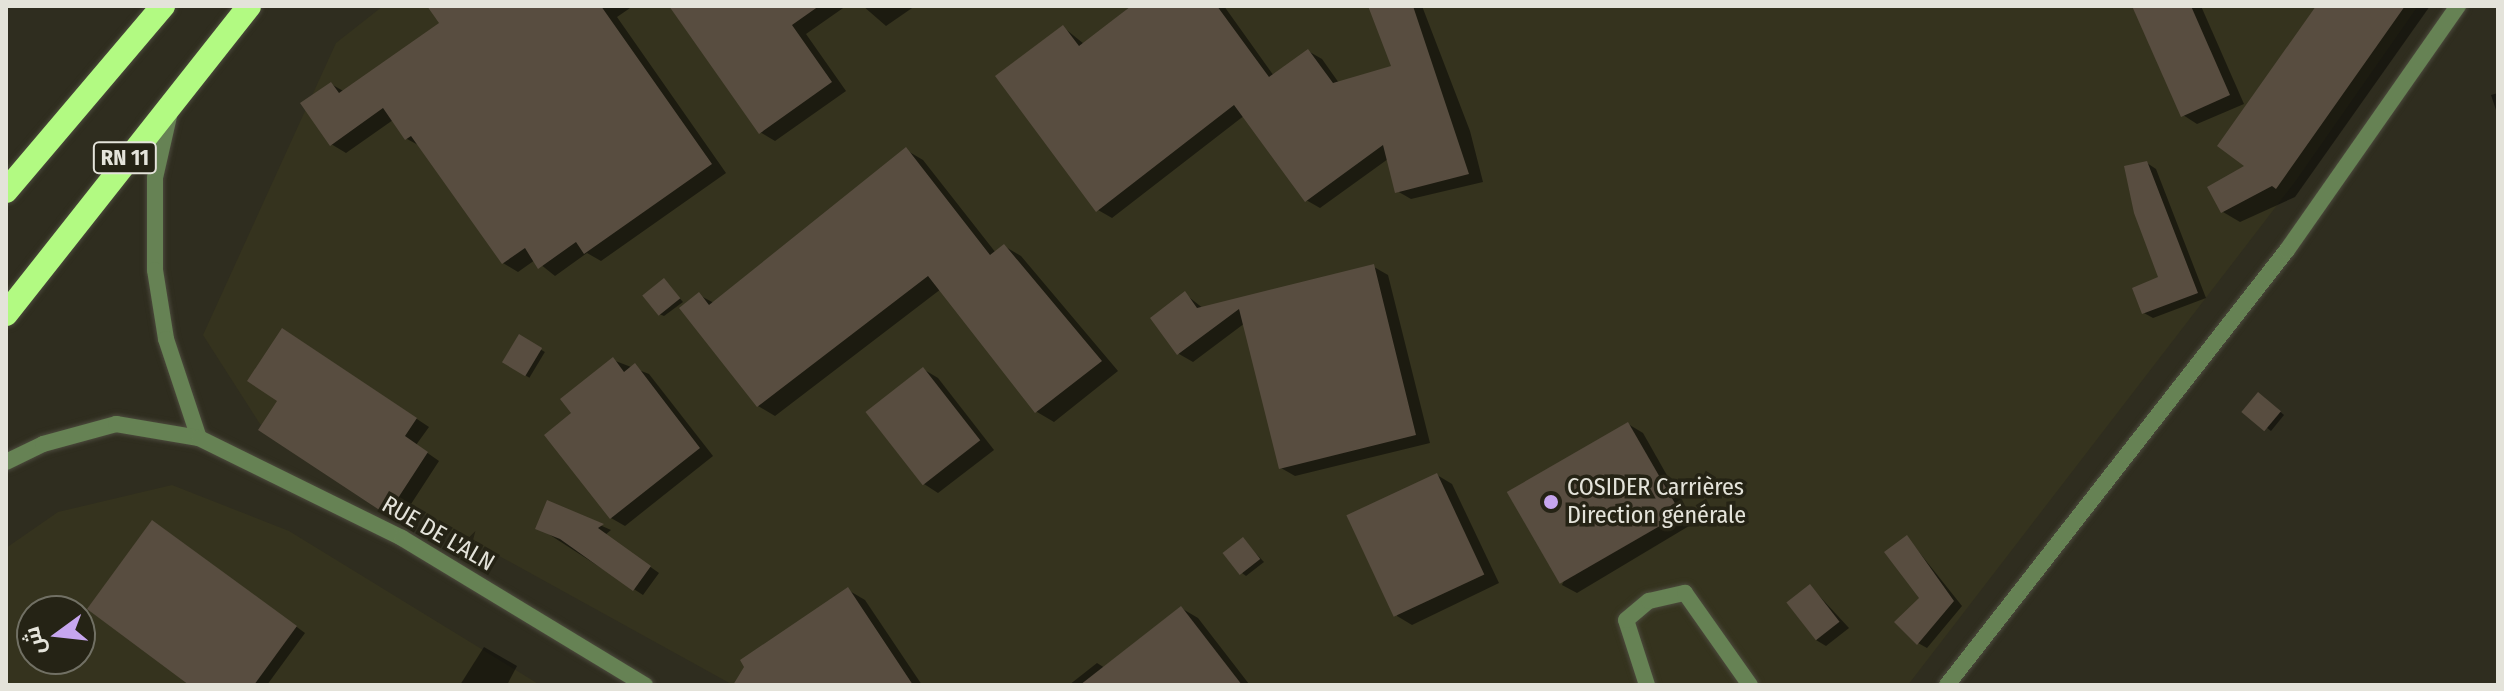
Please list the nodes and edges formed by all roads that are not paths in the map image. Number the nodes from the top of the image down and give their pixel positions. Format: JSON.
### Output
{"nodes":[{"id":1,"x":163,"y":6,"type":"edge"},
{"id":2,"x":249,"y":6,"type":"edge"},
{"id":3,"x":2458,"y":6,"type":"edge"},
{"id":4,"x":174,"y":96,"type":"junction"},
{"id":5,"x":6,"y":191,"type":"edge"},
{"id":6,"x":6,"y":314,"type":"edge"},
{"id":7,"x":199,"y":438,"type":"junction"},
{"id":8,"x":6,"y":462,"type":"edge"},
{"id":9,"x":645,"y":685,"type":"edge"},
{"id":10,"x":1647,"y":685,"type":"edge"},
{"id":11,"x":1750,"y":685,"type":"edge"},
{"id":12,"x":1947,"y":685,"type":"edge"}],
"edges":[{"from":1,"to":5,"type":"highway","number":"RN 11"},
{"from":2,"to":4,"type":"highway","number":"RN 11"},
{"from":3,"to":12,"type":"street"},
{"from":4,"to":6,"type":"highway","number":"RN 11"},
{"from":4,"to":7,"type":"street"},
{"from":7,"to":8,"type":"street","name":"RUE DE L'ALN"},
{"from":7,"to":9,"type":"street","name":"RUE DE L'ALN"},
{"from":10,"to":11,"type":"street"}]}
